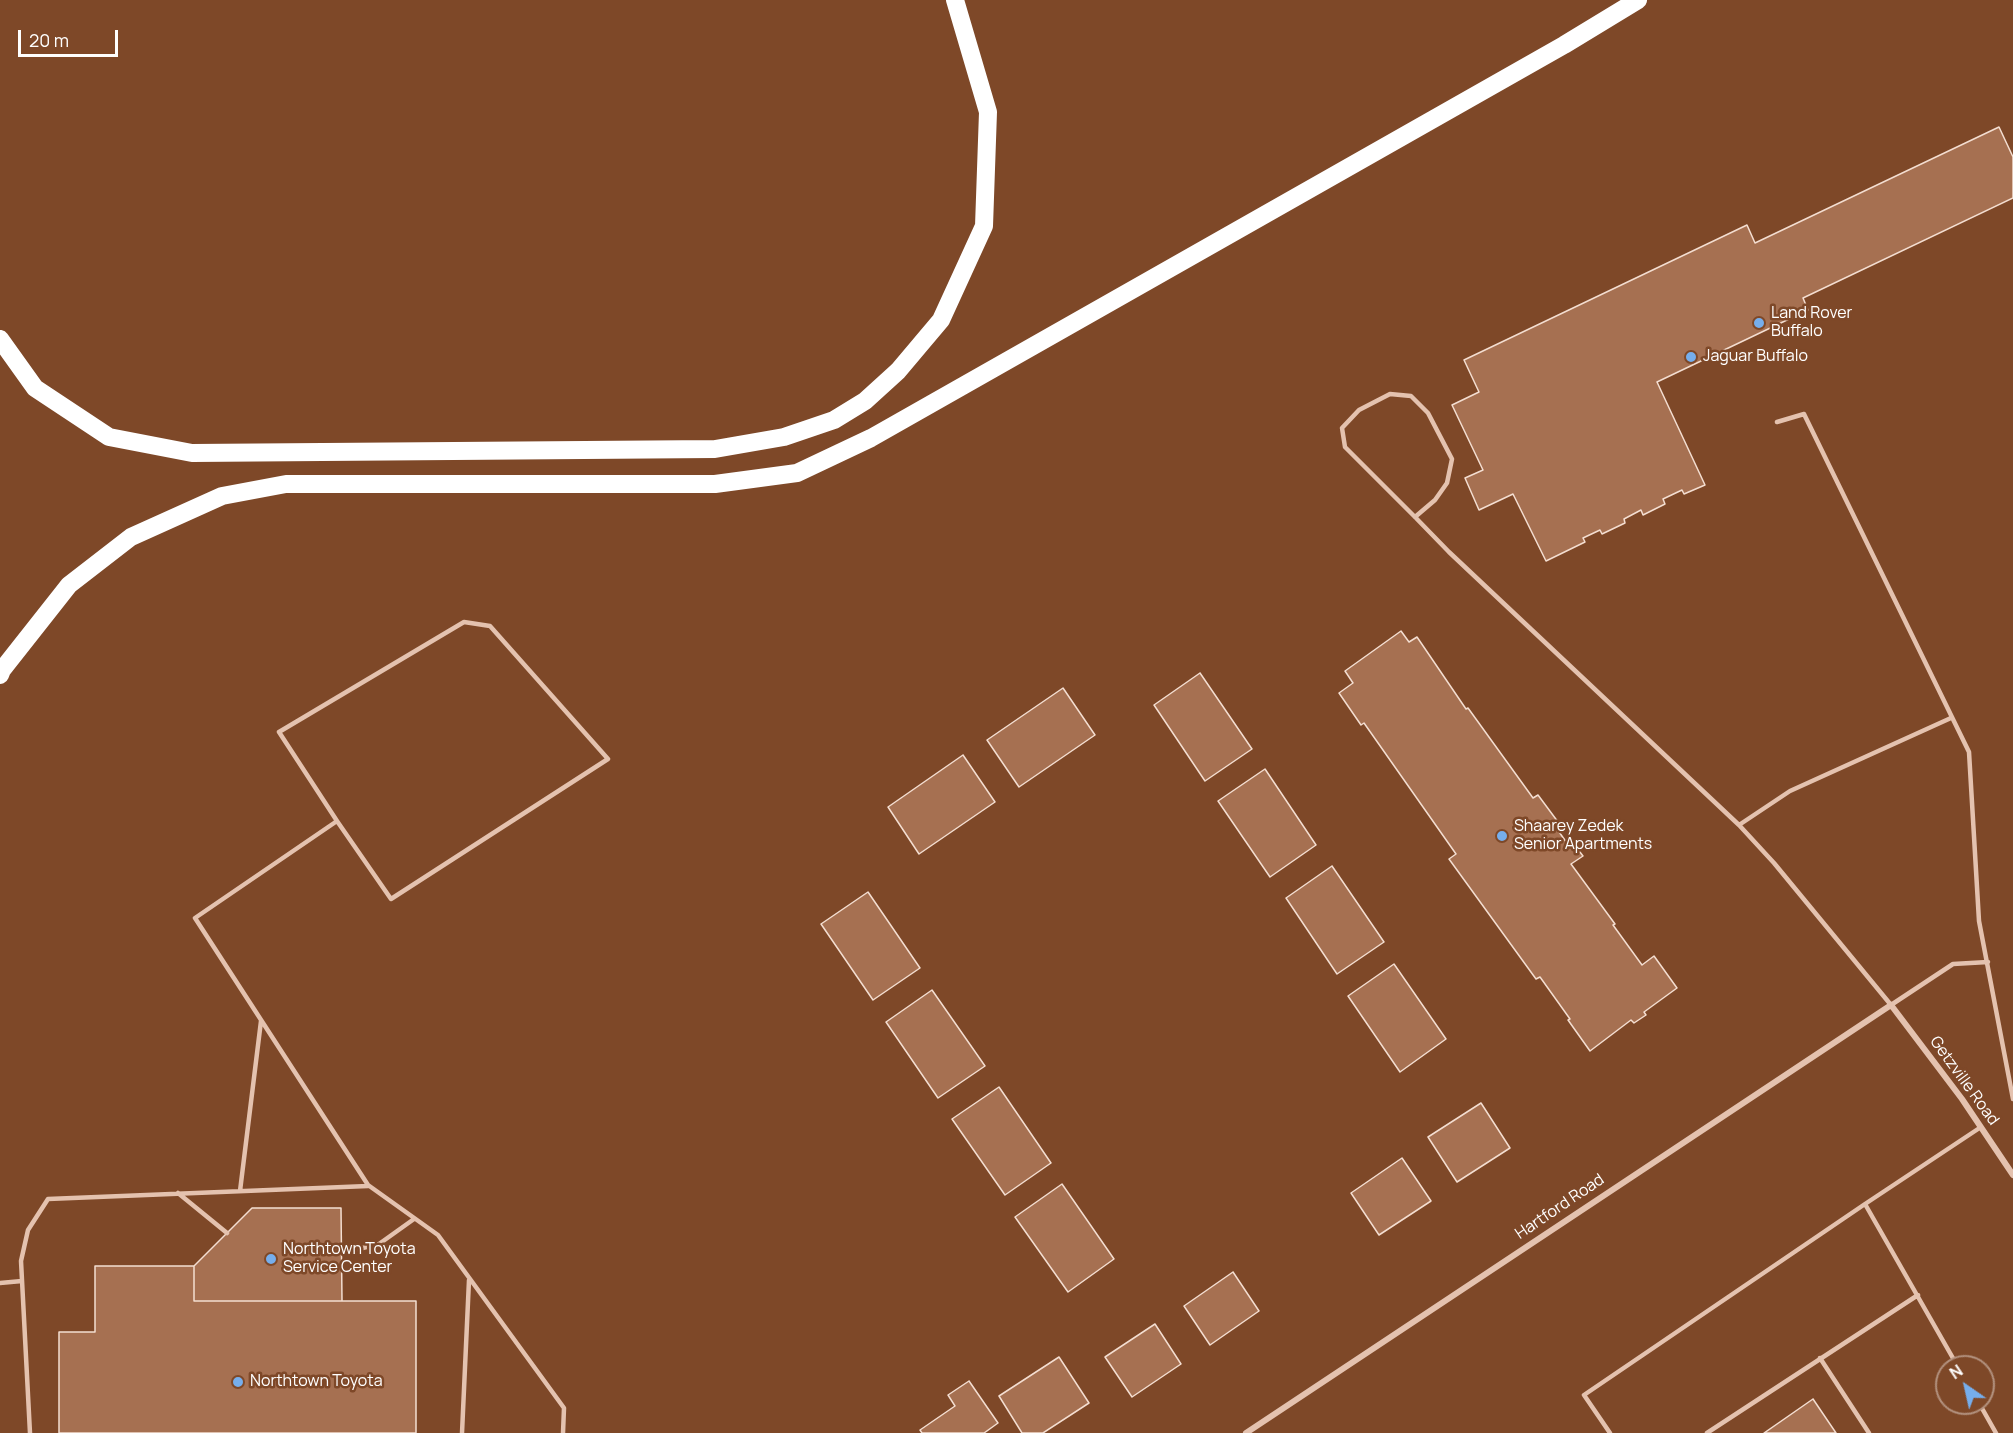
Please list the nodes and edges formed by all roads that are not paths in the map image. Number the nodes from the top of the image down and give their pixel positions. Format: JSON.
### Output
{"nodes":[{"id":1,"x":955,"y":0,"type":"edge"},
{"id":2,"x":1638,"y":0,"type":"edge"},
{"id":3,"x":0,"y":339,"type":"edge"},
{"id":4,"x":1777,"y":422,"type":"dead end"},
{"id":5,"x":1415,"y":517,"type":"junction"},
{"id":6,"x":0,"y":675,"type":"edge"},
{"id":7,"x":1951,"y":718,"type":"junction"},
{"id":8,"x":337,"y":821,"type":"junction"},
{"id":9,"x":1739,"y":825,"type":"junction"},
{"id":10,"x":1988,"y":962,"type":"junction"},
{"id":11,"x":1890,"y":1005,"type":"junction"},
{"id":12,"x":261,"y":1021,"type":"junction"},
{"id":13,"x":2013,"y":1099,"type":"edge"},
{"id":14,"x":1981,"y":1127,"type":"junction"},
{"id":15,"x":2013,"y":1174,"type":"edge"},
{"id":16,"x":368,"y":1185,"type":"junction"},
{"id":17,"x":240,"y":1191,"type":"junction"},
{"id":18,"x":178,"y":1193,"type":"junction"},
{"id":19,"x":1865,"y":1203,"type":"junction"},
{"id":20,"x":414,"y":1219,"type":"junction"},
{"id":21,"x":227,"y":1233,"type":"dead end"},
{"id":22,"x":342,"y":1253,"type":"dead end"},
{"id":23,"x":469,"y":1280,"type":"junction"},
{"id":24,"x":22,"y":1281,"type":"junction"},
{"id":25,"x":0,"y":1283,"type":"edge"},
{"id":26,"x":1918,"y":1295,"type":"junction"},
{"id":27,"x":1951,"y":1355,"type":"edge"},
{"id":28,"x":1820,"y":1358,"type":"junction"},
{"id":29,"x":1986,"y":1415,"type":"edge"},
{"id":30,"x":30,"y":1433,"type":"edge"},
{"id":31,"x":462,"y":1433,"type":"edge"},
{"id":32,"x":563,"y":1433,"type":"edge"},
{"id":33,"x":1246,"y":1433,"type":"edge"},
{"id":34,"x":1610,"y":1433,"type":"edge"},
{"id":35,"x":1707,"y":1433,"type":"edge"},
{"id":36,"x":1869,"y":1433,"type":"edge"},
{"id":37,"x":1996,"y":1433,"type":"edge"}],
"edges":[{"from":1,"to":3,"type":"highway"},
{"from":2,"to":6,"type":"highway"},
{"from":4,"to":7,"type":"lane"},
{"from":5,"to":5,"type":"lane"},
{"from":5,"to":9,"type":"lane"},
{"from":7,"to":9,"type":"lane"},
{"from":7,"to":10,"type":"lane"},
{"from":8,"to":8,"type":"lane"},
{"from":8,"to":12,"type":"lane"},
{"from":9,"to":11,"type":"lane"},
{"from":10,"to":11,"type":"lane"},
{"from":10,"to":13,"type":"lane"},
{"from":11,"to":14,"type":"street","name":"Getzville Road"},
{"from":11,"to":33,"type":"street","name":"Hartford Road"},
{"from":12,"to":16,"type":"lane"},
{"from":12,"to":17,"type":"lane"},
{"from":14,"to":15,"type":"street","name":"Getzville Road"},
{"from":14,"to":19,"type":"lane"},
{"from":16,"to":17,"type":"lane"},
{"from":16,"to":20,"type":"lane"},
{"from":17,"to":18,"type":"lane"},
{"from":18,"to":21,"type":"lane"},
{"from":18,"to":24,"type":"lane"},
{"from":19,"to":26,"type":"lane"},
{"from":19,"to":34,"type":"lane"},
{"from":20,"to":22,"type":"lane"},
{"from":20,"to":23,"type":"lane"},
{"from":23,"to":31,"type":"lane"},
{"from":23,"to":32,"type":"lane"},
{"from":24,"to":25,"type":"lane"},
{"from":24,"to":30,"type":"lane"},
{"from":26,"to":27,"type":"lane"},
{"from":26,"to":28,"type":"lane"},
{"from":28,"to":35,"type":"lane"},
{"from":28,"to":36,"type":"lane"},
{"from":29,"to":37,"type":"lane"}]}
